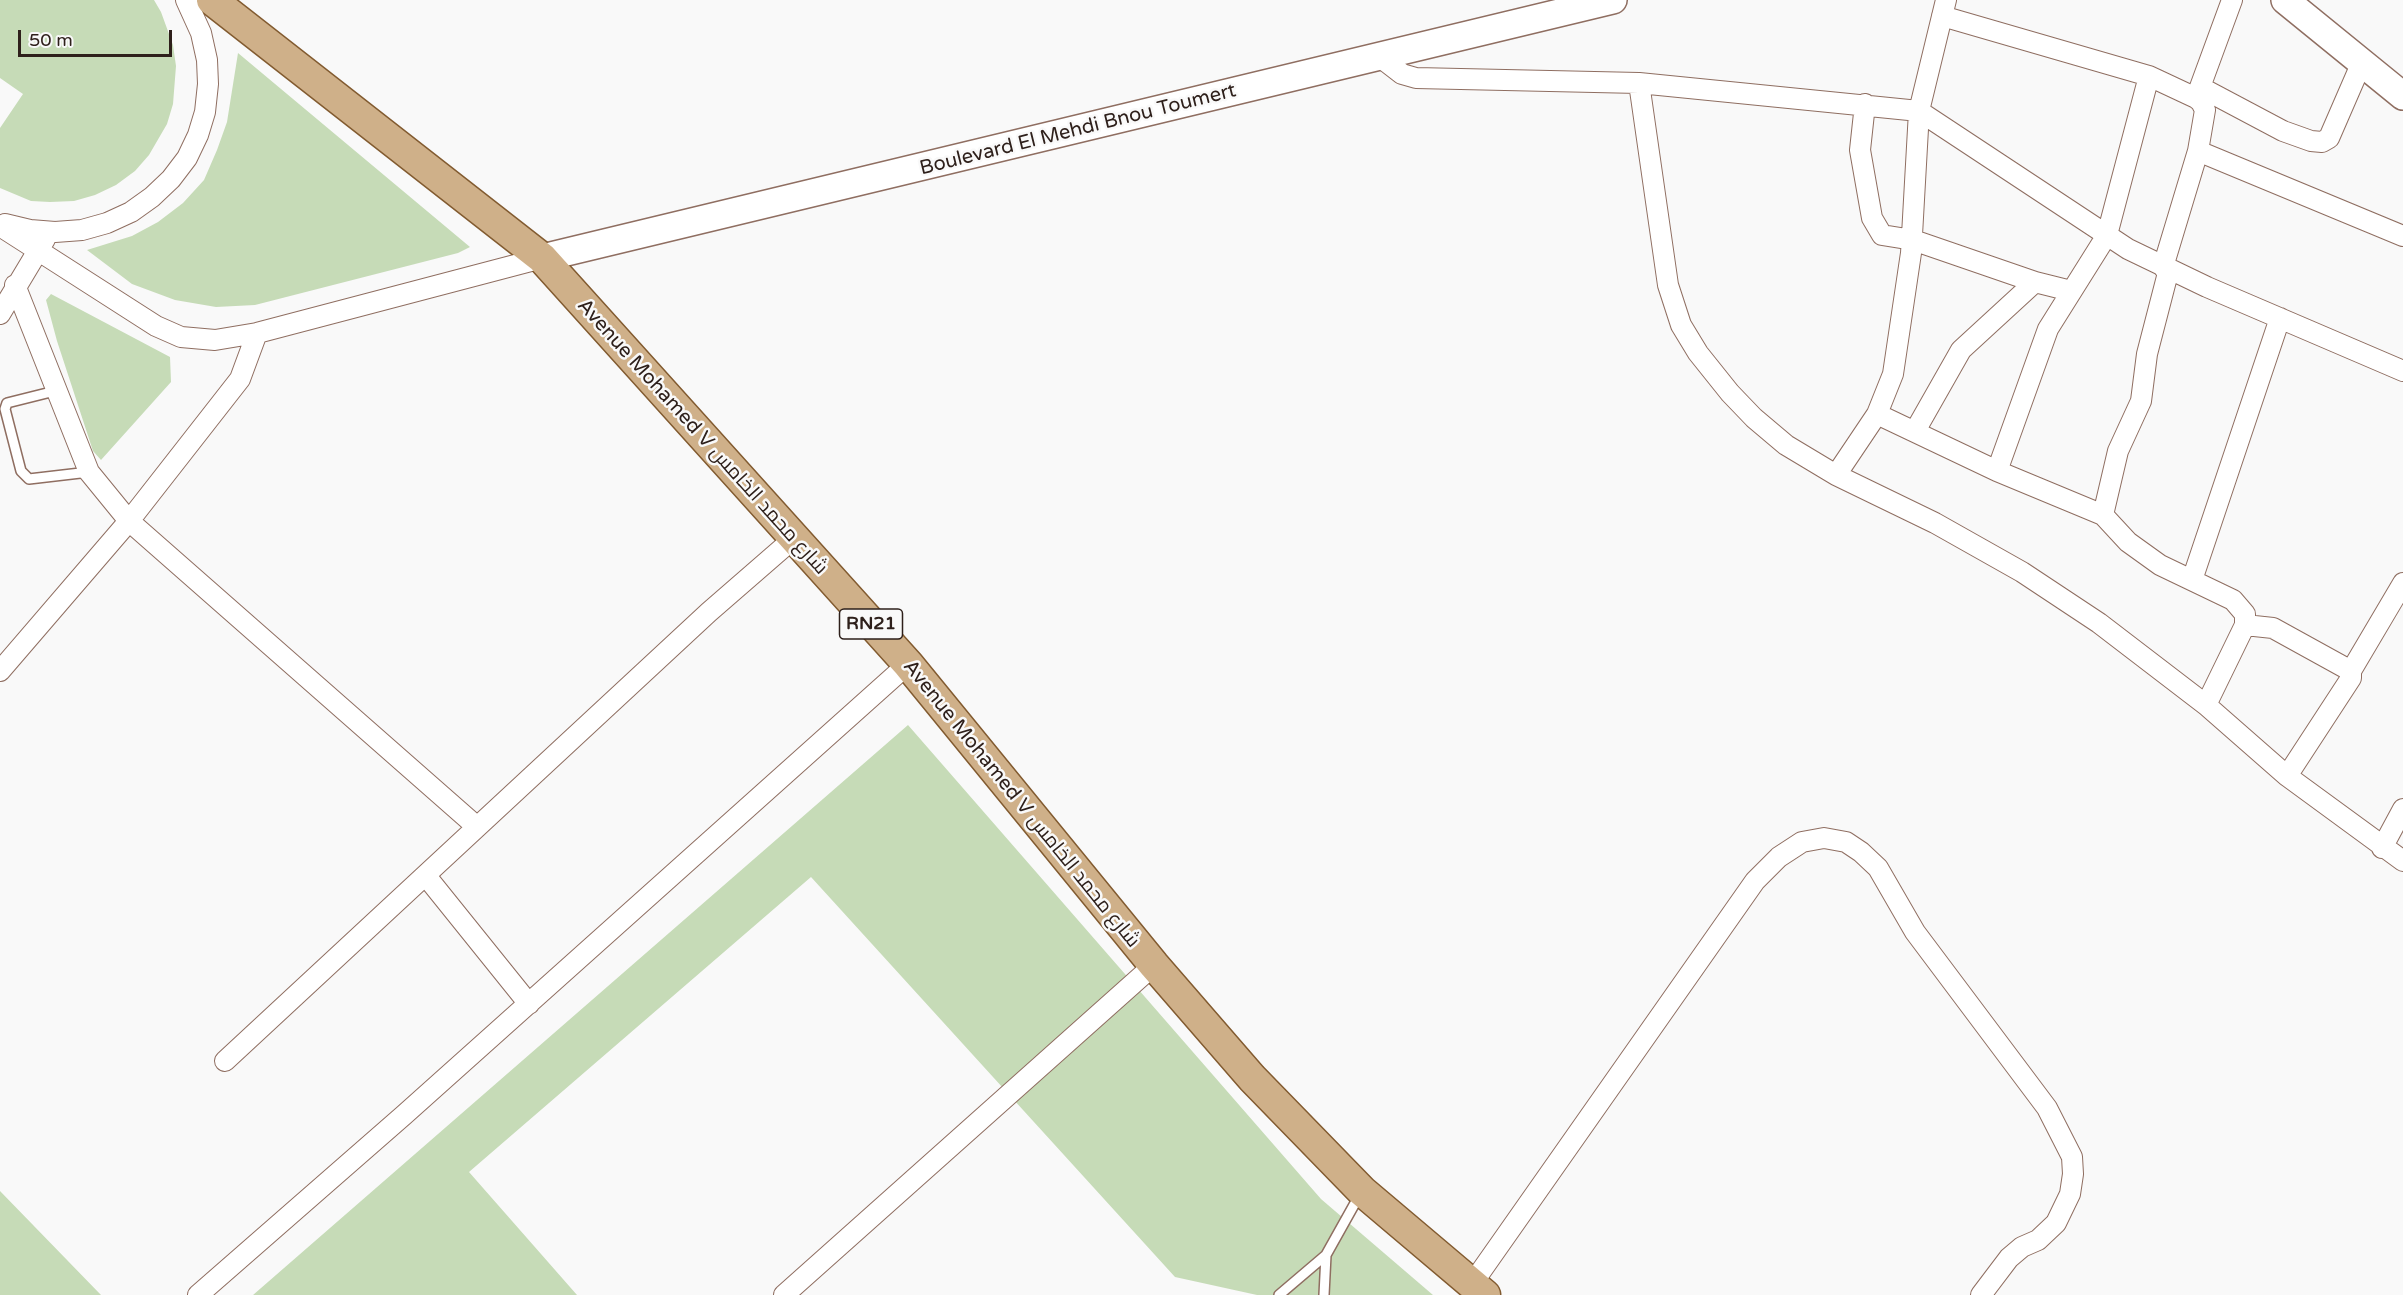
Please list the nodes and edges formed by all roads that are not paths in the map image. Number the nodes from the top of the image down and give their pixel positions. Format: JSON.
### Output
{"nodes":[{"id":1,"x":186,"y":0,"type":"edge"},
{"id":2,"x":212,"y":0,"type":"edge"},
{"id":3,"x":1613,"y":0,"type":"edge"},
{"id":4,"x":2232,"y":0,"type":"edge"},
{"id":5,"x":2285,"y":0,"type":"edge"},
{"id":6,"x":1944,"y":8,"type":"edge"},
{"id":7,"x":1380,"y":57,"type":"junction"},
{"id":8,"x":2362,"y":62,"type":"junction"},
{"id":9,"x":2149,"y":76,"type":"junction"},
{"id":10,"x":1638,"y":83,"type":"junction"},
{"id":11,"x":2198,"y":93,"type":"junction"},
{"id":12,"x":2403,"y":96,"type":"edge"},
{"id":13,"x":1865,"y":104,"type":"junction"},
{"id":14,"x":1919,"y":111,"type":"junction"},
{"id":15,"x":2198,"y":151,"type":"junction"},
{"id":16,"x":0,"y":221,"type":"edge"},
{"id":17,"x":0,"y":226,"type":"edge"},
{"id":18,"x":55,"y":232,"type":"junction"},
{"id":19,"x":2107,"y":236,"type":"junction"},
{"id":20,"x":2403,"y":236,"type":"edge"},
{"id":21,"x":1913,"y":240,"type":"junction"},
{"id":22,"x":37,"y":250,"type":"junction"},
{"id":23,"x":542,"y":258,"type":"junction"},
{"id":24,"x":2166,"y":268,"type":"junction"},
{"id":25,"x":2035,"y":282,"type":"junction"},
{"id":26,"x":15,"y":285,"type":"junction"},
{"id":27,"x":2071,"y":291,"type":"junction"},
{"id":28,"x":0,"y":314,"type":"edge"},
{"id":29,"x":2280,"y":318,"type":"junction"},
{"id":30,"x":257,"y":333,"type":"junction"},
{"id":31,"x":2403,"y":371,"type":"edge"},
{"id":32,"x":55,"y":391,"type":"junction"},
{"id":33,"x":1877,"y":414,"type":"junction"},
{"id":34,"x":1915,"y":431,"type":"junction"},
{"id":35,"x":1997,"y":471,"type":"junction"},
{"id":36,"x":89,"y":472,"type":"junction"},
{"id":37,"x":1836,"y":475,"type":"junction"},
{"id":38,"x":2103,"y":515,"type":"junction"},
{"id":39,"x":129,"y":521,"type":"junction"},
{"id":40,"x":793,"y":538,"type":"junction"},
{"id":41,"x":2192,"y":580,"type":"junction"},
{"id":42,"x":2403,"y":583,"type":"edge"},
{"id":43,"x":2245,"y":625,"type":"junction"},
{"id":44,"x":908,"y":664,"type":"junction"},
{"id":45,"x":0,"y":671,"type":"edge"},
{"id":46,"x":2351,"y":671,"type":"junction"},
{"id":47,"x":2206,"y":705,"type":"junction"},
{"id":48,"x":2287,"y":776,"type":"junction"},
{"id":49,"x":2403,"y":808,"type":"edge"},
{"id":50,"x":476,"y":826,"type":"junction"},
{"id":51,"x":2382,"y":848,"type":"junction"},
{"id":52,"x":2403,"y":861,"type":"edge"},
{"id":53,"x":426,"y":876,"type":"junction"},
{"id":54,"x":1154,"y":965,"type":"junction"},
{"id":55,"x":529,"y":1004,"type":"junction"},
{"id":56,"x":225,"y":1061,"type":"dead end"},
{"id":57,"x":1362,"y":1191,"type":"junction"},
{"id":58,"x":1326,"y":1255,"type":"junction"},
{"id":59,"x":1478,"y":1290,"type":"edge"},
{"id":60,"x":198,"y":1295,"type":"edge"},
{"id":61,"x":784,"y":1295,"type":"edge"},
{"id":62,"x":1279,"y":1295,"type":"edge"},
{"id":63,"x":1324,"y":1295,"type":"edge"},
{"id":64,"x":1981,"y":1295,"type":"edge"}],
"edges":[{"from":1,"to":18,"type":"street"},
{"from":2,"to":23,"type":"main road","name":"Avenue Mohamed V شارع محمد الخامس","number":"RN21"},
{"from":3,"to":7,"type":"main road","name":"Boulevard El Mehdi Bnou Toumert"},
{"from":4,"to":11,"type":"street"},
{"from":5,"to":8,"type":"main road"},
{"from":6,"to":9,"type":"street"},
{"from":6,"to":14,"type":"street"},
{"from":7,"to":10,"type":"street"},
{"from":7,"to":23,"type":"main road","name":"Boulevard El Mehdi Bnou Toumert"},
{"from":8,"to":11,"type":"street"},
{"from":8,"to":12,"type":"main road"},
{"from":9,"to":11,"type":"street"},
{"from":9,"to":19,"type":"street"},
{"from":10,"to":13,"type":"street"},
{"from":10,"to":37,"type":"street"},
{"from":11,"to":15,"type":"street"},
{"from":13,"to":14,"type":"street"},
{"from":13,"to":21,"type":"street"},
{"from":14,"to":19,"type":"street"},
{"from":14,"to":21,"type":"street"},
{"from":15,"to":20,"type":"street"},
{"from":15,"to":24,"type":"street"},
{"from":16,"to":18,"type":"street"},
{"from":17,"to":22,"type":"street"},
{"from":18,"to":22,"type":"street"},
{"from":19,"to":24,"type":"street"},
{"from":19,"to":27,"type":"street"},
{"from":21,"to":25,"type":"street"},
{"from":21,"to":33,"type":"street"},
{"from":22,"to":26,"type":"street"},
{"from":22,"to":30,"type":"street"},
{"from":23,"to":30,"type":"street"},
{"from":23,"to":40,"type":"main road","name":"Avenue Mohamed V شارع محمد الخامس","number":"RN21"},
{"from":24,"to":29,"type":"street"},
{"from":24,"to":38,"type":"street"},
{"from":25,"to":27,"type":"street"},
{"from":25,"to":34,"type":"street"},
{"from":26,"to":28,"type":"street"},
{"from":26,"to":32,"type":"street"},
{"from":27,"to":35,"type":"street"},
{"from":29,"to":31,"type":"street"},
{"from":29,"to":41,"type":"street"},
{"from":30,"to":39,"type":"street"},
{"from":32,"to":36,"type":"street"},
{"from":32,"to":36,"type":"lane"},
{"from":33,"to":34,"type":"street"},
{"from":33,"to":37,"type":"street"},
{"from":34,"to":35,"type":"street"},
{"from":35,"to":38,"type":"street"},
{"from":36,"to":39,"type":"street"},
{"from":37,"to":47,"type":"street"},
{"from":38,"to":41,"type":"street"},
{"from":39,"to":45,"type":"street"},
{"from":39,"to":50,"type":"street"},
{"from":40,"to":44,"type":"main road","name":"Avenue Mohamed V شارع محمد الخامس","number":"RN21"},
{"from":40,"to":50,"type":"street"},
{"from":41,"to":43,"type":"street"},
{"from":42,"to":46,"type":"street"},
{"from":43,"to":46,"type":"street"},
{"from":43,"to":47,"type":"street"},
{"from":44,"to":54,"type":"main road","name":"Avenue Mohamed V شارع محمد الخامس","number":"RN21"},
{"from":44,"to":55,"type":"street"},
{"from":46,"to":48,"type":"street"},
{"from":47,"to":48,"type":"street"},
{"from":48,"to":51,"type":"street"},
{"from":49,"to":51,"type":"street"},
{"from":50,"to":53,"type":"street"},
{"from":51,"to":52,"type":"street"},
{"from":53,"to":55,"type":"street"},
{"from":53,"to":56,"type":"street"},
{"from":54,"to":57,"type":"main road","name":"Avenue Mohamed V شارع محمد الخامس","number":"RN21"},
{"from":54,"to":61,"type":"street"},
{"from":55,"to":60,"type":"street"},
{"from":57,"to":58,"type":"lane"},
{"from":57,"to":59,"type":"main road","name":"Avenue Mohamed V شارع محمد الخامس","number":"RN21"},
{"from":58,"to":62,"type":"lane"},
{"from":58,"to":63,"type":"lane"},
{"from":59,"to":64,"type":"street"}]}
